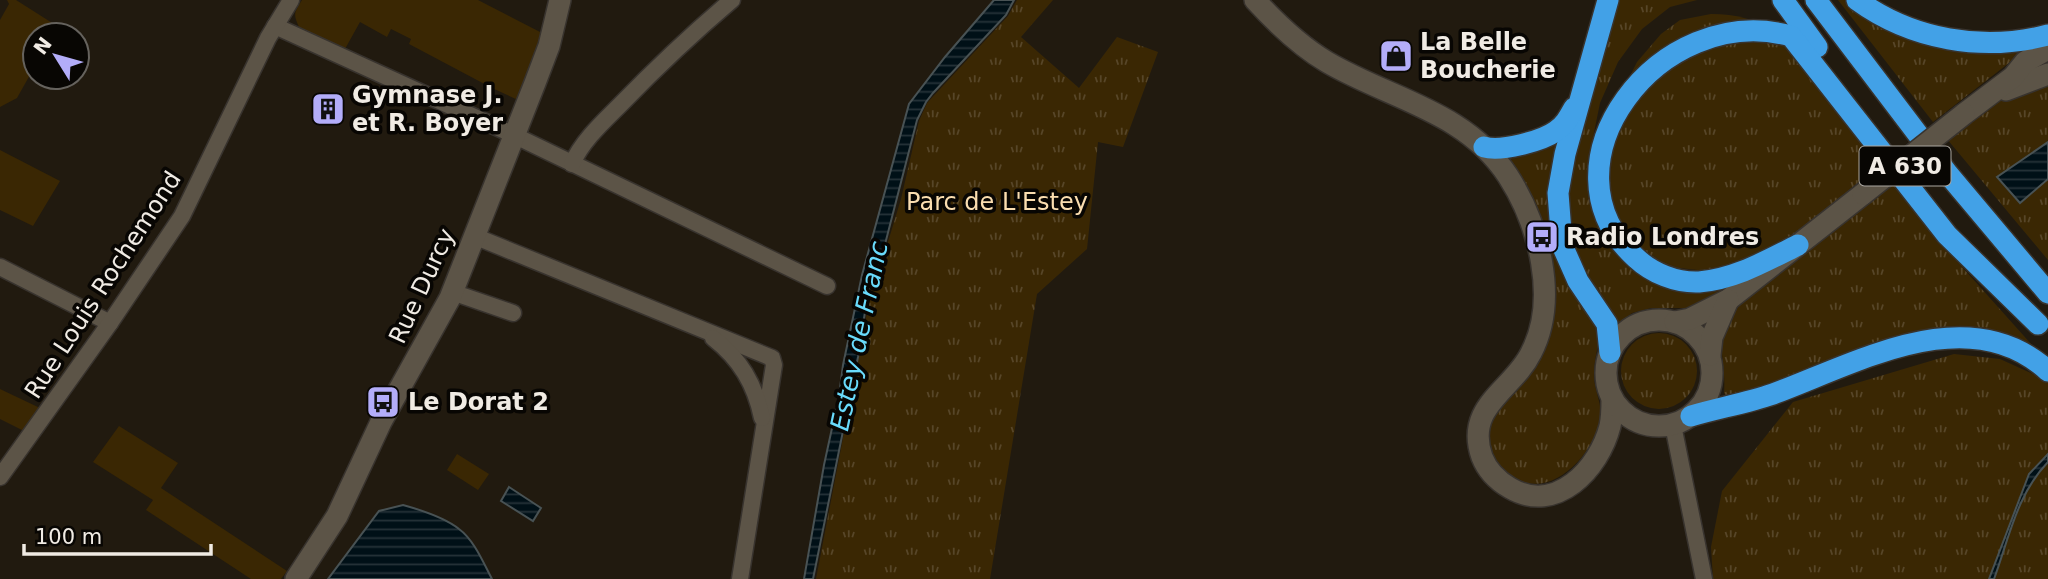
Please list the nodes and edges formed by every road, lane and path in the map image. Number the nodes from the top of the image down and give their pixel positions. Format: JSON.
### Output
{"nodes":[{"id":1,"x":291,"y":0,"type":"edge"},
{"id":2,"x":561,"y":0,"type":"edge"},
{"id":3,"x":732,"y":0,"type":"edge"},
{"id":4,"x":1255,"y":0,"type":"edge"},
{"id":5,"x":1608,"y":0,"type":"edge"},
{"id":6,"x":1783,"y":0,"type":"edge"},
{"id":7,"x":1816,"y":0,"type":"edge"},
{"id":8,"x":1857,"y":0,"type":"edge"},
{"id":9,"x":1758,"y":13,"type":"dead end"},
{"id":10,"x":275,"y":26,"type":"junction"},
{"id":11,"x":2048,"y":35,"type":"edge"},
{"id":12,"x":2048,"y":49,"type":"edge"},
{"id":13,"x":2048,"y":61,"type":"edge"},
{"id":14,"x":1625,"y":68,"type":"dead end"},
{"id":15,"x":1866,"y":68,"type":"junction"},
{"id":16,"x":2048,"y":74,"type":"edge"},
{"id":17,"x":2012,"y":77,"type":"junction"},
{"id":18,"x":1582,"y":94,"type":"junction"},
{"id":19,"x":1964,"y":114,"type":"junction"},
{"id":20,"x":515,"y":136,"type":"junction"},
{"id":21,"x":1485,"y":147,"type":"junction"},
{"id":22,"x":572,"y":164,"type":"junction"},
{"id":23,"x":474,"y":236,"type":"junction"},
{"id":24,"x":1798,"y":245,"type":"junction"},
{"id":25,"x":0,"y":267,"type":"edge"},
{"id":26,"x":2048,"y":273,"type":"edge"},
{"id":27,"x":827,"y":286,"type":"dead end"},
{"id":28,"x":452,"y":292,"type":"junction"},
{"id":29,"x":2048,"y":293,"type":"edge"},
{"id":30,"x":1728,"y":300,"type":"junction"},
{"id":31,"x":513,"y":313,"type":"dead end"},
{"id":32,"x":1675,"y":322,"type":"junction"},
{"id":33,"x":110,"y":323,"type":"junction"},
{"id":34,"x":700,"y":328,"type":"junction"},
{"id":35,"x":2043,"y":330,"type":"edge"},
{"id":36,"x":1610,"y":353,"type":"junction"},
{"id":37,"x":1710,"y":355,"type":"junction"},
{"id":38,"x":2048,"y":371,"type":"edge"},
{"id":39,"x":1612,"y":400,"type":"junction"},
{"id":40,"x":1682,"y":421,"type":"junction"},
{"id":41,"x":1648,"y":426,"type":"junction"},
{"id":42,"x":765,"y":431,"type":"junction"},
{"id":43,"x":1596,"y":457,"type":"junction"},
{"id":44,"x":0,"y":477,"type":"edge"},
{"id":45,"x":296,"y":579,"type":"edge"},
{"id":46,"x":740,"y":579,"type":"edge"},
{"id":47,"x":1704,"y":579,"type":"edge"}],
"edges":[{"from":1,"to":10,"type":"street","name":"Rue Louis Rochemond"},
{"from":2,"to":20,"type":"street","name":"Rue Durcy"},
{"from":3,"to":22,"type":"street"},
{"from":4,"to":21,"type":"street"},
{"from":5,"to":18,"type":"highway"},
{"from":6,"to":35,"type":"highway","number":"A 630"},
{"from":7,"to":15,"type":"highway","number":"A 630"},
{"from":8,"to":11,"type":"highway"},
{"from":9,"to":35,"type":"highway"},
{"from":10,"to":20,"type":"street"},
{"from":10,"to":33,"type":"street","name":"Rue Louis Rochemond"},
{"from":12,"to":17,"type":"street"},
{"from":13,"to":17,"type":"street"},
{"from":14,"to":24,"type":"highway"},
{"from":15,"to":26,"type":"highway"},
{"from":15,"to":29,"type":"highway","number":"A 630"},
{"from":16,"to":19,"type":"street"},
{"from":17,"to":19,"type":"street"},
{"from":18,"to":21,"type":"highway"},
{"from":18,"to":36,"type":"highway"},
{"from":19,"to":24,"type":"street","bridge":true},
{"from":20,"to":22,"type":"street"},
{"from":20,"to":23,"type":"street","name":"Rue Durcy"},
{"from":21,"to":43,"type":"street"},
{"from":22,"to":27,"type":"street"},
{"from":23,"to":28,"type":"street","name":"Rue Durcy"},
{"from":23,"to":34,"type":"street"},
{"from":24,"to":30,"type":"street"},
{"from":25,"to":33,"type":"street"},
{"from":28,"to":31,"type":"street"},
{"from":28,"to":45,"type":"street","name":"Rue Durcy"},
{"from":30,"to":32,"type":"street"},
{"from":30,"to":37,"type":"street"},
{"from":32,"to":36,"type":"street"},
{"from":32,"to":37,"type":"street"},
{"from":33,"to":44,"type":"street","name":"Rue Louis Rochemond"},
{"from":34,"to":42,"type":"street"},
{"from":34,"to":42,"type":"street"},
{"from":36,"to":39,"type":"street"},
{"from":37,"to":40,"type":"street"},
{"from":38,"to":40,"type":"highway"},
{"from":39,"to":41,"type":"street"},
{"from":39,"to":43,"type":"street"},
{"from":40,"to":41,"type":"street"},
{"from":40,"to":47,"type":"street"},
{"from":41,"to":43,"type":"street"},
{"from":42,"to":46,"type":"street"}]}
